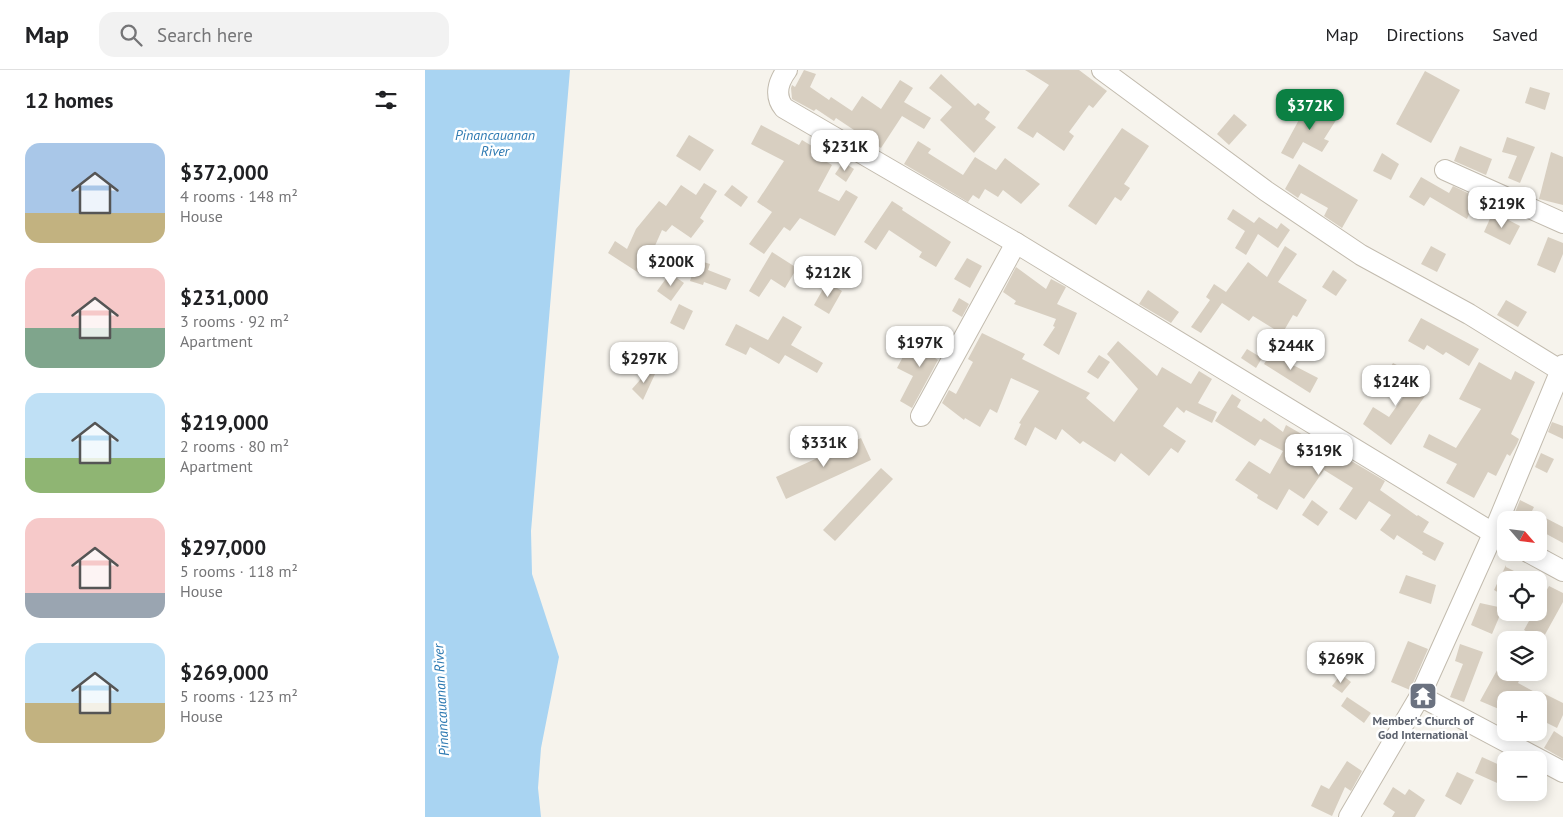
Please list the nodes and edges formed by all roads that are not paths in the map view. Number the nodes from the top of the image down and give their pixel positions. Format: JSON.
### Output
{"nodes":[{"id":1,"x":787,"y":70,"type":"edge"},
{"id":2,"x":1102,"y":70,"type":"edge"},
{"id":3,"x":1445,"y":170,"type":"dead end"},
{"id":4,"x":1563,"y":223,"type":"edge"},
{"id":5,"x":1017,"y":243,"type":"junction"},
{"id":6,"x":1562,"y":369,"type":"edge"},
{"id":7,"x":921,"y":416,"type":"dead end"},
{"id":8,"x":1510,"y":511,"type":"edge"},
{"id":9,"x":1497,"y":535,"type":"edge"},
{"id":10,"x":1497,"y":543,"type":"edge"},
{"id":11,"x":1545,"y":561,"type":"edge"},
{"id":12,"x":1563,"y":571,"type":"edge"},
{"id":13,"x":1420,"y":696,"type":"junction"},
{"id":14,"x":1563,"y":772,"type":"edge"},
{"id":15,"x":1349,"y":817,"type":"edge"}],
"edges":[{"from":1,"to":5,"type":"street"},
{"from":2,"to":6,"type":"street"},
{"from":3,"to":4,"type":"street"},
{"from":5,"to":7,"type":"street"},
{"from":5,"to":9,"type":"street"},
{"from":6,"to":8,"type":"street"},
{"from":10,"to":13,"type":"street"},
{"from":11,"to":12,"type":"street"},
{"from":13,"to":14,"type":"street"},
{"from":13,"to":15,"type":"street"}]}
